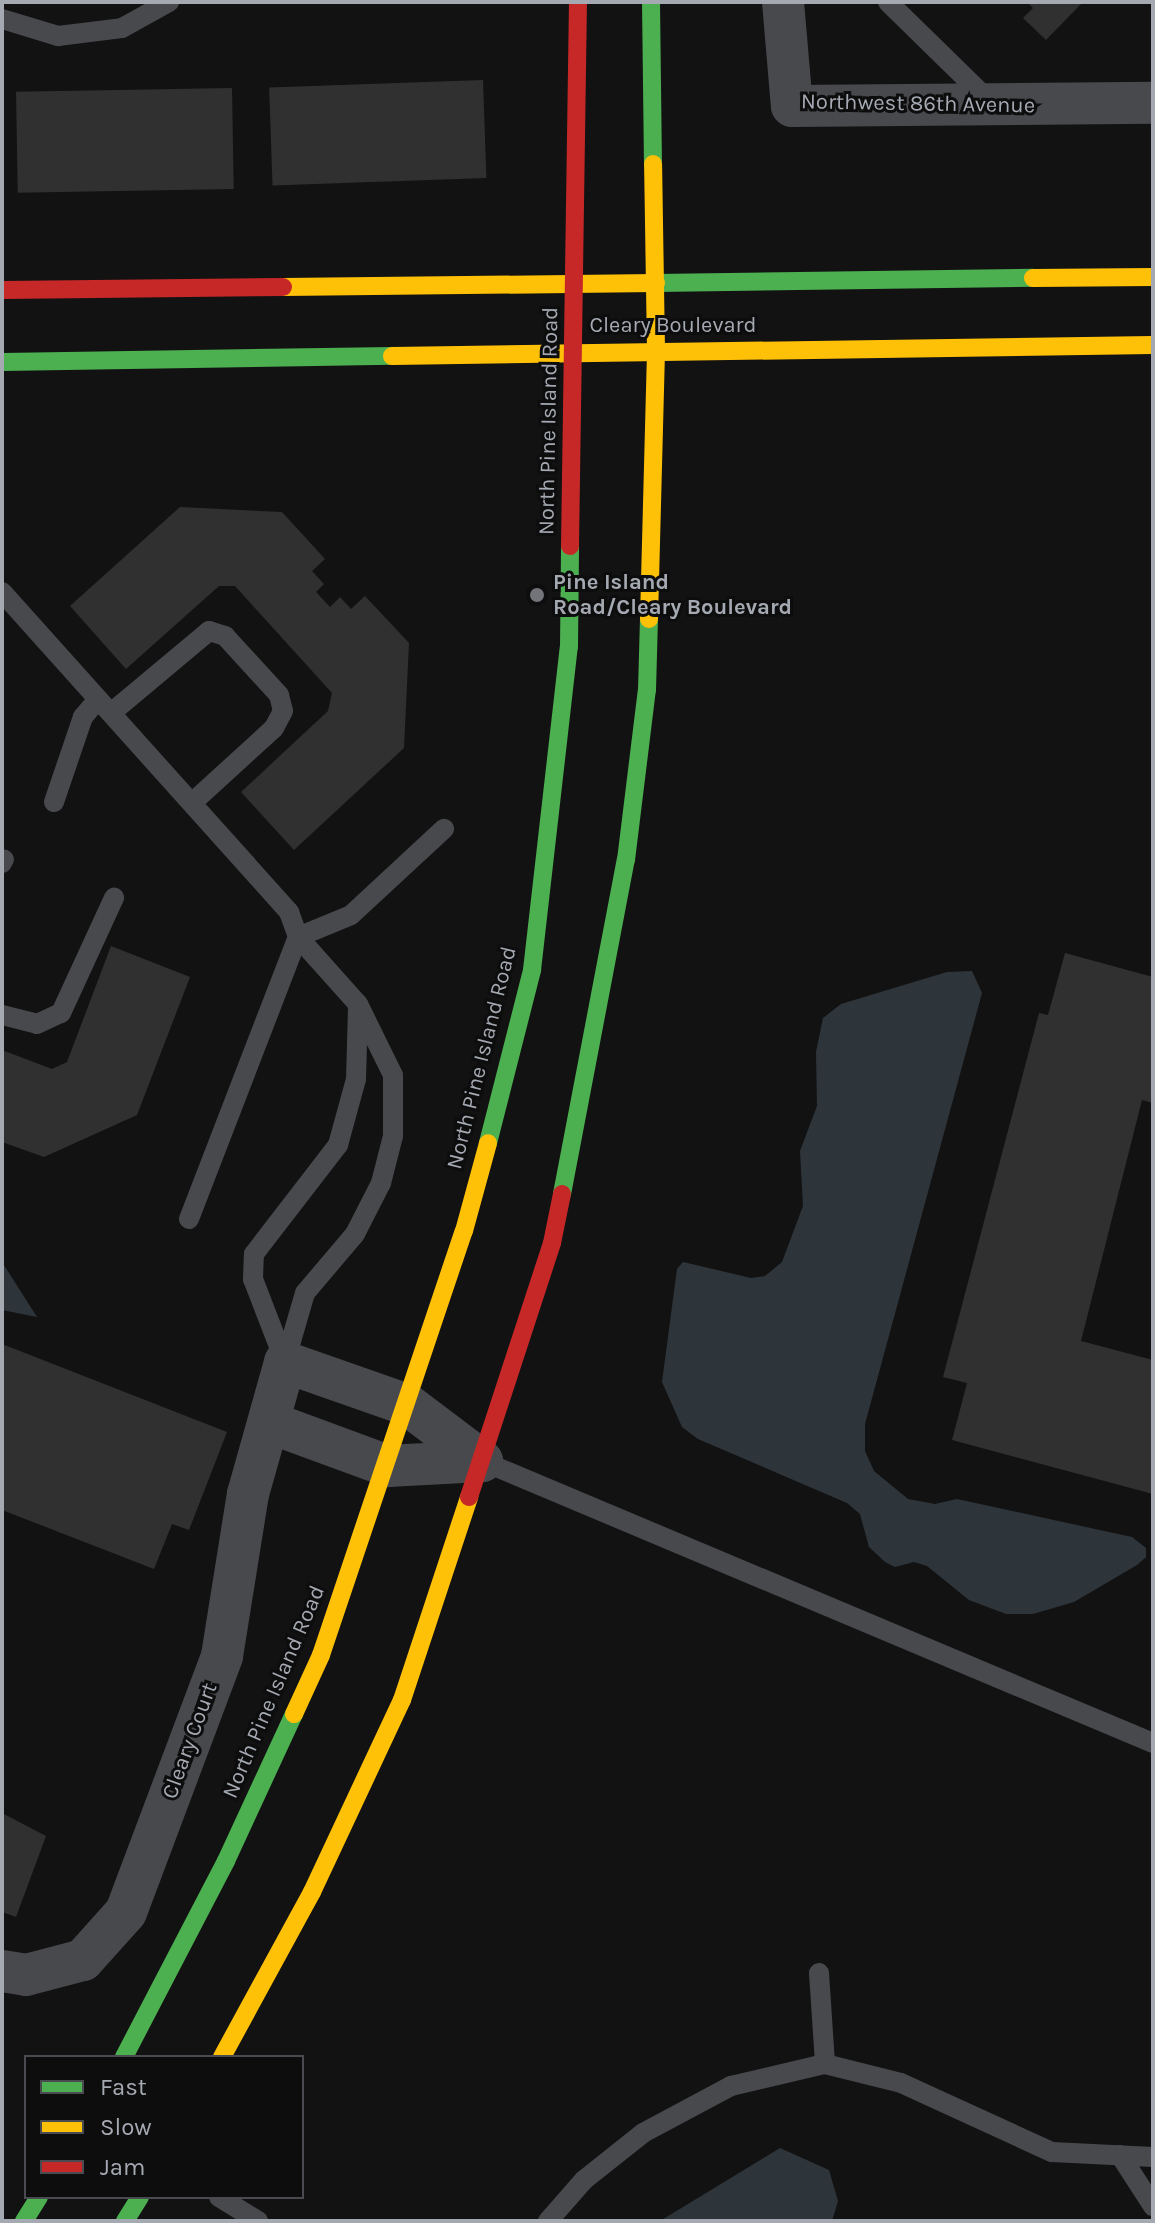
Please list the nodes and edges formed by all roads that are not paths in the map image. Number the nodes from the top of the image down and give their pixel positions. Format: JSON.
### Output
{"nodes":[{"id":1,"x":169,"y":2,"type":"edge"},
{"id":2,"x":578,"y":2,"type":"edge"},
{"id":3,"x":651,"y":2,"type":"edge"},
{"id":4,"x":783,"y":2,"type":"edge"},
{"id":5,"x":888,"y":2,"type":"edge"},
{"id":6,"x":2,"y":19,"type":"edge"},
{"id":7,"x":1153,"y":103,"type":"edge"},
{"id":8,"x":994,"y":106,"type":"junction"},
{"id":9,"x":1153,"y":277,"type":"edge"},
{"id":10,"x":576,"y":283,"type":"junction"},
{"id":11,"x":656,"y":283,"type":"junction"},
{"id":12,"x":2,"y":290,"type":"edge"},
{"id":13,"x":1153,"y":345,"type":"edge"},
{"id":14,"x":576,"y":350,"type":"junction"},
{"id":15,"x":656,"y":350,"type":"junction"},
{"id":16,"x":2,"y":362,"type":"edge"},
{"id":17,"x":2,"y":592,"type":"edge"},
{"id":18,"x":105,"y":706,"type":"junction"},
{"id":19,"x":54,"y":802,"type":"dead end"},
{"id":20,"x":192,"y":803,"type":"junction"},
{"id":21,"x":444,"y":829,"type":"dead end"},
{"id":22,"x":114,"y":898,"type":"dead end"},
{"id":23,"x":298,"y":937,"type":"junction"},
{"id":24,"x":358,"y":1004,"type":"junction"},
{"id":25,"x":2,"y":1015,"type":"edge"},
{"id":26,"x":189,"y":1219,"type":"dead end"},
{"id":27,"x":285,"y":1362,"type":"junction"},
{"id":28,"x":408,"y":1405,"type":"junction"},
{"id":29,"x":271,"y":1423,"type":"junction"},
{"id":30,"x":482,"y":1461,"type":"junction"},
{"id":31,"x":388,"y":1466,"type":"junction"},
{"id":32,"x":1153,"y":1743,"type":"edge"},
{"id":33,"x":2,"y":1971,"type":"edge"},
{"id":34,"x":819,"y":1973,"type":"dead end"},
{"id":35,"x":125,"y":2055,"type":"edge"},
{"id":36,"x":223,"y":2055,"type":"edge"},
{"id":37,"x":825,"y":2064,"type":"junction"},
{"id":38,"x":1120,"y":2155,"type":"junction"},
{"id":39,"x":1153,"y":2157,"type":"edge"},
{"id":40,"x":38,"y":2199,"type":"edge"},
{"id":41,"x":222,"y":2199,"type":"edge"},
{"id":42,"x":1153,"y":2206,"type":"edge"},
{"id":43,"x":24,"y":2221,"type":"edge"},
{"id":44,"x":258,"y":2221,"type":"edge"},
{"id":45,"x":548,"y":2221,"type":"edge"}],
"edges":[{"from":1,"to":6,"type":"lane"},
{"from":2,"to":10,"type":"main road","name":"North Pine Island Road"},
{"from":3,"to":11,"type":"main road"},
{"from":4,"to":8,"type":"street","name":"Northwest 86th Avenue"},
{"from":5,"to":8,"type":"lane"},
{"from":7,"to":8,"type":"street","name":"Northwest 86th Avenue"},
{"from":9,"to":11,"type":"main road","name":"Cleary Boulevard"},
{"from":10,"to":11,"type":"main road","name":"Cleary Boulevard"},
{"from":10,"to":12,"type":"main road","name":"Cleary Boulevard"},
{"from":10,"to":14,"type":"main road","name":"North Pine Island Road"},
{"from":11,"to":15,"type":"main road"},
{"from":13,"to":15,"type":"main road","name":"Cleary Boulevard"},
{"from":14,"to":15,"type":"main road","name":"Cleary Boulevard"},
{"from":14,"to":16,"type":"main road","name":"Cleary Boulevard"},
{"from":14,"to":28,"type":"main road","name":"North Pine Island Road"},
{"from":15,"to":30,"type":"main road"},
{"from":17,"to":18,"type":"lane"},
{"from":18,"to":19,"type":"lane"},
{"from":18,"to":20,"type":"lane"},
{"from":18,"to":20,"type":"lane"},
{"from":20,"to":23,"type":"lane"},
{"from":21,"to":23,"type":"lane"},
{"from":22,"to":25,"type":"lane"},
{"from":23,"to":24,"type":"lane"},
{"from":23,"to":26,"type":"lane"},
{"from":24,"to":27,"type":"lane"},
{"from":24,"to":27,"type":"lane"},
{"from":27,"to":28,"type":"street"},
{"from":27,"to":29,"type":"street","name":"Cleary Court"},
{"from":28,"to":30,"type":"street"},
{"from":28,"to":31,"type":"main road","name":"North Pine Island Road"},
{"from":29,"to":31,"type":"street"},
{"from":29,"to":33,"type":"street","name":"Cleary Court"},
{"from":30,"to":31,"type":"street"},
{"from":30,"to":32,"type":"lane"},
{"from":30,"to":36,"type":"main road"},
{"from":31,"to":35,"type":"main road","name":"North Pine Island Road"},
{"from":34,"to":37,"type":"lane"},
{"from":37,"to":38,"type":"lane"},
{"from":37,"to":45,"type":"lane"},
{"from":38,"to":39,"type":"lane"},
{"from":38,"to":42,"type":"lane"},
{"from":40,"to":43,"type":"main road"},
{"from":41,"to":44,"type":"lane"}]}
